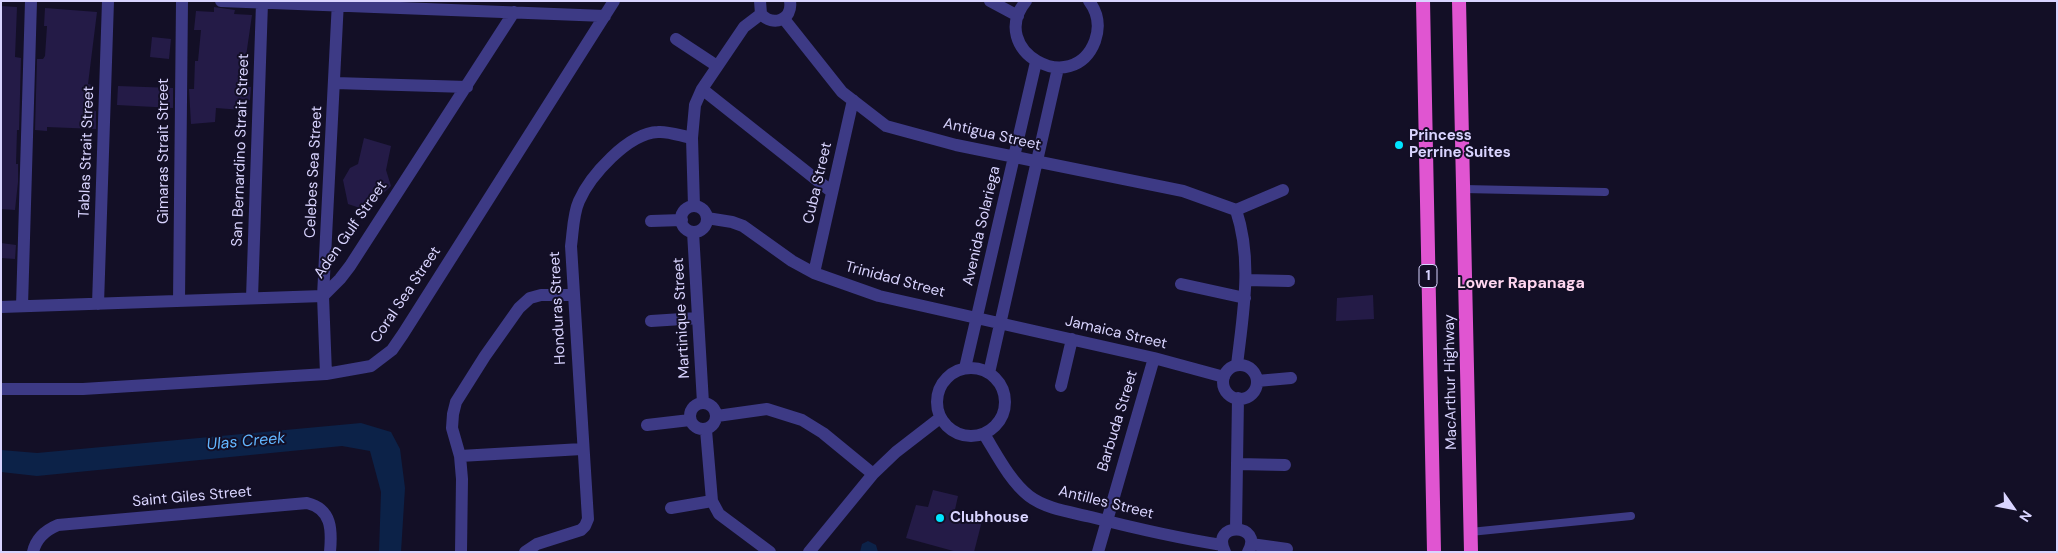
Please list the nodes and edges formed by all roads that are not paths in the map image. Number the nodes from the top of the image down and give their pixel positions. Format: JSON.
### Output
{"nodes":[{"id":1,"x":31,"y":1,"type":"edge"},
{"id":2,"x":108,"y":1,"type":"edge"},
{"id":3,"x":182,"y":1,"type":"edge"},
{"id":4,"x":221,"y":1,"type":"edge"},
{"id":5,"x":614,"y":1,"type":"edge"},
{"id":6,"x":790,"y":1,"type":"edge"},
{"id":7,"x":990,"y":1,"type":"edge"},
{"id":8,"x":1026,"y":1,"type":"edge"},
{"id":9,"x":1423,"y":1,"type":"edge"},
{"id":10,"x":1459,"y":1,"type":"edge"},
{"id":11,"x":262,"y":3,"type":"junction"},
{"id":12,"x":1095,"y":3,"type":"edge"},
{"id":13,"x":338,"y":4,"type":"edge"},
{"id":14,"x":761,"y":8,"type":"edge"},
{"id":15,"x":514,"y":12,"type":"junction"},
{"id":16,"x":605,"y":16,"type":"junction"},
{"id":17,"x":1018,"y":16,"type":"junction"},
{"id":18,"x":784,"y":18,"type":"junction"},
{"id":19,"x":676,"y":39,"type":"dead end"},
{"id":20,"x":1036,"y":62,"type":"junction"},
{"id":21,"x":717,"y":66,"type":"junction"},
{"id":22,"x":1058,"y":68,"type":"junction"},
{"id":23,"x":335,"y":84,"type":"junction"},
{"id":24,"x":467,"y":87,"type":"junction"},
{"id":25,"x":702,"y":89,"type":"junction"},
{"id":26,"x":853,"y":100,"type":"junction"},
{"id":27,"x":692,"y":138,"type":"junction"},
{"id":28,"x":1014,"y":158,"type":"junction"},
{"id":29,"x":1036,"y":162,"type":"junction"},
{"id":30,"x":1464,"y":189,"type":"junction"},
{"id":31,"x":1284,"y":190,"type":"dead end"},
{"id":32,"x":832,"y":192,"type":"junction"},
{"id":33,"x":1605,"y":192,"type":"dead end"},
{"id":34,"x":694,"y":206,"type":"junction"},
{"id":35,"x":1236,"y":210,"type":"junction"},
{"id":36,"x":707,"y":218,"type":"junction"},
{"id":37,"x":651,"y":220,"type":"dead end"},
{"id":38,"x":682,"y":220,"type":"junction"},
{"id":39,"x":693,"y":232,"type":"junction"},
{"id":40,"x":814,"y":273,"type":"junction"},
{"id":41,"x":1246,"y":280,"type":"junction"},
{"id":42,"x":1289,"y":281,"type":"dead end"},
{"id":43,"x":1181,"y":284,"type":"dead end"},
{"id":44,"x":573,"y":294,"type":"junction"},
{"id":45,"x":324,"y":296,"type":"junction"},
{"id":46,"x":252,"y":298,"type":"junction"},
{"id":47,"x":1245,"y":298,"type":"junction"},
{"id":48,"x":179,"y":301,"type":"junction"},
{"id":49,"x":98,"y":304,"type":"junction"},
{"id":50,"x":22,"y":306,"type":"junction"},
{"id":51,"x":1,"y":307,"type":"edge"},
{"id":52,"x":977,"y":317,"type":"junction"},
{"id":53,"x":698,"y":318,"type":"junction"},
{"id":54,"x":651,"y":321,"type":"dead end"},
{"id":55,"x":1001,"y":322,"type":"junction"},
{"id":56,"x":1072,"y":339,"type":"junction"},
{"id":57,"x":1154,"y":358,"type":"junction"},
{"id":58,"x":1237,"y":365,"type":"junction"},
{"id":59,"x":965,"y":368,"type":"junction"},
{"id":60,"x":989,"y":373,"type":"junction"},
{"id":61,"x":326,"y":374,"type":"junction"},
{"id":62,"x":1224,"y":377,"type":"junction"},
{"id":63,"x":1291,"y":378,"type":"dead end"},
{"id":64,"x":1257,"y":381,"type":"junction"},
{"id":65,"x":1061,"y":386,"type":"dead end"},
{"id":66,"x":1,"y":389,"type":"edge"},
{"id":67,"x":1238,"y":398,"type":"junction"},
{"id":68,"x":703,"y":403,"type":"junction"},
{"id":69,"x":717,"y":416,"type":"junction"},
{"id":70,"x":940,"y":418,"type":"junction"},
{"id":71,"x":690,"y":420,"type":"junction"},
{"id":72,"x":647,"y":425,"type":"dead end"},
{"id":73,"x":706,"y":430,"type":"junction"},
{"id":74,"x":984,"y":434,"type":"junction"},
{"id":75,"x":582,"y":449,"type":"junction"},
{"id":76,"x":460,"y":456,"type":"junction"},
{"id":77,"x":1237,"y":464,"type":"junction"},
{"id":78,"x":1285,"y":465,"type":"dead end"},
{"id":79,"x":873,"y":474,"type":"junction"},
{"id":80,"x":712,"y":501,"type":"junction"},
{"id":81,"x":671,"y":508,"type":"dead end"},
{"id":82,"x":1631,"y":516,"type":"dead end"},
{"id":83,"x":1106,"y":521,"type":"junction"},
{"id":84,"x":1236,"y":529,"type":"junction"},
{"id":85,"x":1470,"y":532,"type":"junction"},
{"id":86,"x":1224,"y":548,"type":"edge"},
{"id":87,"x":1250,"y":548,"type":"edge"},
{"id":88,"x":1287,"y":549,"type":"dead end"},
{"id":89,"x":33,"y":552,"type":"edge"},
{"id":90,"x":330,"y":552,"type":"edge"},
{"id":91,"x":461,"y":552,"type":"edge"},
{"id":92,"x":525,"y":552,"type":"edge"},
{"id":93,"x":770,"y":552,"type":"edge"},
{"id":94,"x":810,"y":552,"type":"edge"},
{"id":95,"x":1098,"y":552,"type":"edge"},
{"id":96,"x":1434,"y":552,"type":"edge"},
{"id":97,"x":1471,"y":552,"type":"edge"}],
"edges":[{"from":1,"to":50,"type":"street"},
{"from":2,"to":49,"type":"street","name":"Tablas Strait Street"},
{"from":3,"to":48,"type":"street","name":"Gimaras Strait Street"},
{"from":4,"to":11,"type":"street"},
{"from":5,"to":16,"type":"street","name":"Coral Sea Street"},
{"from":6,"to":18,"type":"street"},
{"from":7,"to":17,"type":"street"},
{"from":8,"to":17,"type":"street"},
{"from":9,"to":96,"type":"highway","name":"MacArthur Highway","number":"1"},
{"from":10,"to":30,"type":"highway","name":"MacArthur Highway"},
{"from":11,"to":13,"type":"street"},
{"from":11,"to":46,"type":"street","name":"San Bernardino Strait Street"},
{"from":12,"to":22,"type":"street"},
{"from":13,"to":15,"type":"street"},
{"from":13,"to":23,"type":"street","name":"Celebes Sea Street"},
{"from":14,"to":18,"type":"street"},
{"from":14,"to":21,"type":"street"},
{"from":15,"to":16,"type":"street"},
{"from":15,"to":24,"type":"street","name":"Aden Gulf Street"},
{"from":16,"to":61,"type":"street","name":"Coral Sea Street"},
{"from":17,"to":20,"type":"street"},
{"from":18,"to":26,"type":"street","name":"Antigua Street"},
{"from":19,"to":21,"type":"street"},
{"from":20,"to":22,"type":"street"},
{"from":20,"to":28,"type":"street","name":"Avenida Solariega"},
{"from":21,"to":25,"type":"street"},
{"from":22,"to":29,"type":"street"},
{"from":23,"to":24,"type":"street"},
{"from":23,"to":45,"type":"street","name":"Celebes Sea Street"},
{"from":24,"to":45,"type":"street","name":"Aden Gulf Street"},
{"from":25,"to":27,"type":"street"},
{"from":25,"to":32,"type":"street"},
{"from":26,"to":28,"type":"street","name":"Antigua Street"},
{"from":26,"to":32,"type":"street","name":"Cuba Street"},
{"from":27,"to":34,"type":"street"},
{"from":27,"to":44,"type":"street","name":"Honduras Street"},
{"from":28,"to":29,"type":"street","name":"Antigua Street"},
{"from":28,"to":52,"type":"street","name":"Avenida Solariega"},
{"from":29,"to":35,"type":"street","name":"Antigua Street"},
{"from":29,"to":55,"type":"street"},
{"from":30,"to":33,"type":"lane"},
{"from":30,"to":85,"type":"highway","name":"MacArthur Highway"},
{"from":31,"to":35,"type":"street"},
{"from":32,"to":40,"type":"street","name":"Cuba Street"},
{"from":34,"to":36,"type":"street"},
{"from":34,"to":38,"type":"street"},
{"from":35,"to":41,"type":"street"},
{"from":36,"to":39,"type":"street"},
{"from":36,"to":40,"type":"street","name":"Trinidad Street"},
{"from":37,"to":38,"type":"street"},
{"from":38,"to":39,"type":"street"},
{"from":39,"to":53,"type":"street","name":"Martinique Street"},
{"from":40,"to":52,"type":"street","name":"Trinidad Street"},
{"from":41,"to":42,"type":"street"},
{"from":41,"to":47,"type":"street"},
{"from":43,"to":47,"type":"street"},
{"from":44,"to":75,"type":"street","name":"Honduras Street"},
{"from":44,"to":76,"type":"street"},
{"from":45,"to":46,"type":"street","name":"Aden Gulf Street"},
{"from":45,"to":61,"type":"street","name":"Celebes Sea Street"},
{"from":46,"to":48,"type":"street","name":"Aden Gulf Street"},
{"from":47,"to":58,"type":"street"},
{"from":48,"to":49,"type":"street","name":"Aden Gulf Street"},
{"from":49,"to":50,"type":"street","name":"Aden Gulf Street"},
{"from":50,"to":51,"type":"street","name":"Aden Gulf Street"},
{"from":52,"to":55,"type":"street","name":"Trinidad Street"},
{"from":52,"to":59,"type":"street","name":"Avenida Solariega"},
{"from":53,"to":54,"type":"street"},
{"from":53,"to":68,"type":"street","name":"Martinique Street"},
{"from":55,"to":56,"type":"street","name":"Jamaica Street"},
{"from":55,"to":60,"type":"street"},
{"from":56,"to":57,"type":"street","name":"Jamaica Street"},
{"from":56,"to":65,"type":"street"},
{"from":57,"to":62,"type":"street","name":"Jamaica Street"},
{"from":57,"to":83,"type":"street","name":"Barbuda Street"},
{"from":58,"to":62,"type":"street"},
{"from":58,"to":64,"type":"street"},
{"from":59,"to":60,"type":"street"},
{"from":59,"to":70,"type":"street"},
{"from":60,"to":74,"type":"street"},
{"from":61,"to":66,"type":"street","name":"Coral Sea Street"},
{"from":62,"to":67,"type":"street"},
{"from":63,"to":64,"type":"street"},
{"from":64,"to":67,"type":"street"},
{"from":67,"to":77,"type":"street"},
{"from":68,"to":69,"type":"street"},
{"from":68,"to":71,"type":"street"},
{"from":69,"to":73,"type":"street"},
{"from":69,"to":79,"type":"street"},
{"from":70,"to":74,"type":"street"},
{"from":70,"to":79,"type":"street"},
{"from":71,"to":72,"type":"street"},
{"from":71,"to":73,"type":"street"},
{"from":73,"to":80,"type":"street"},
{"from":74,"to":83,"type":"street","name":"Antilles Street"},
{"from":75,"to":76,"type":"street"},
{"from":75,"to":92,"type":"street","name":"Honduras Street"},
{"from":76,"to":91,"type":"street"},
{"from":77,"to":78,"type":"street"},
{"from":77,"to":84,"type":"street"},
{"from":79,"to":94,"type":"street"},
{"from":80,"to":81,"type":"street"},
{"from":80,"to":93,"type":"street"},
{"from":82,"to":85,"type":"lane"},
{"from":83,"to":86,"type":"street","name":"Antilles Street"},
{"from":83,"to":95,"type":"street","name":"Barbuda Street"},
{"from":84,"to":86,"type":"street"},
{"from":84,"to":87,"type":"street"},
{"from":85,"to":97,"type":"highway","name":"MacArthur Highway"},
{"from":87,"to":88,"type":"street"},
{"from":89,"to":90,"type":"street","name":"Saint Giles Street"}]}
